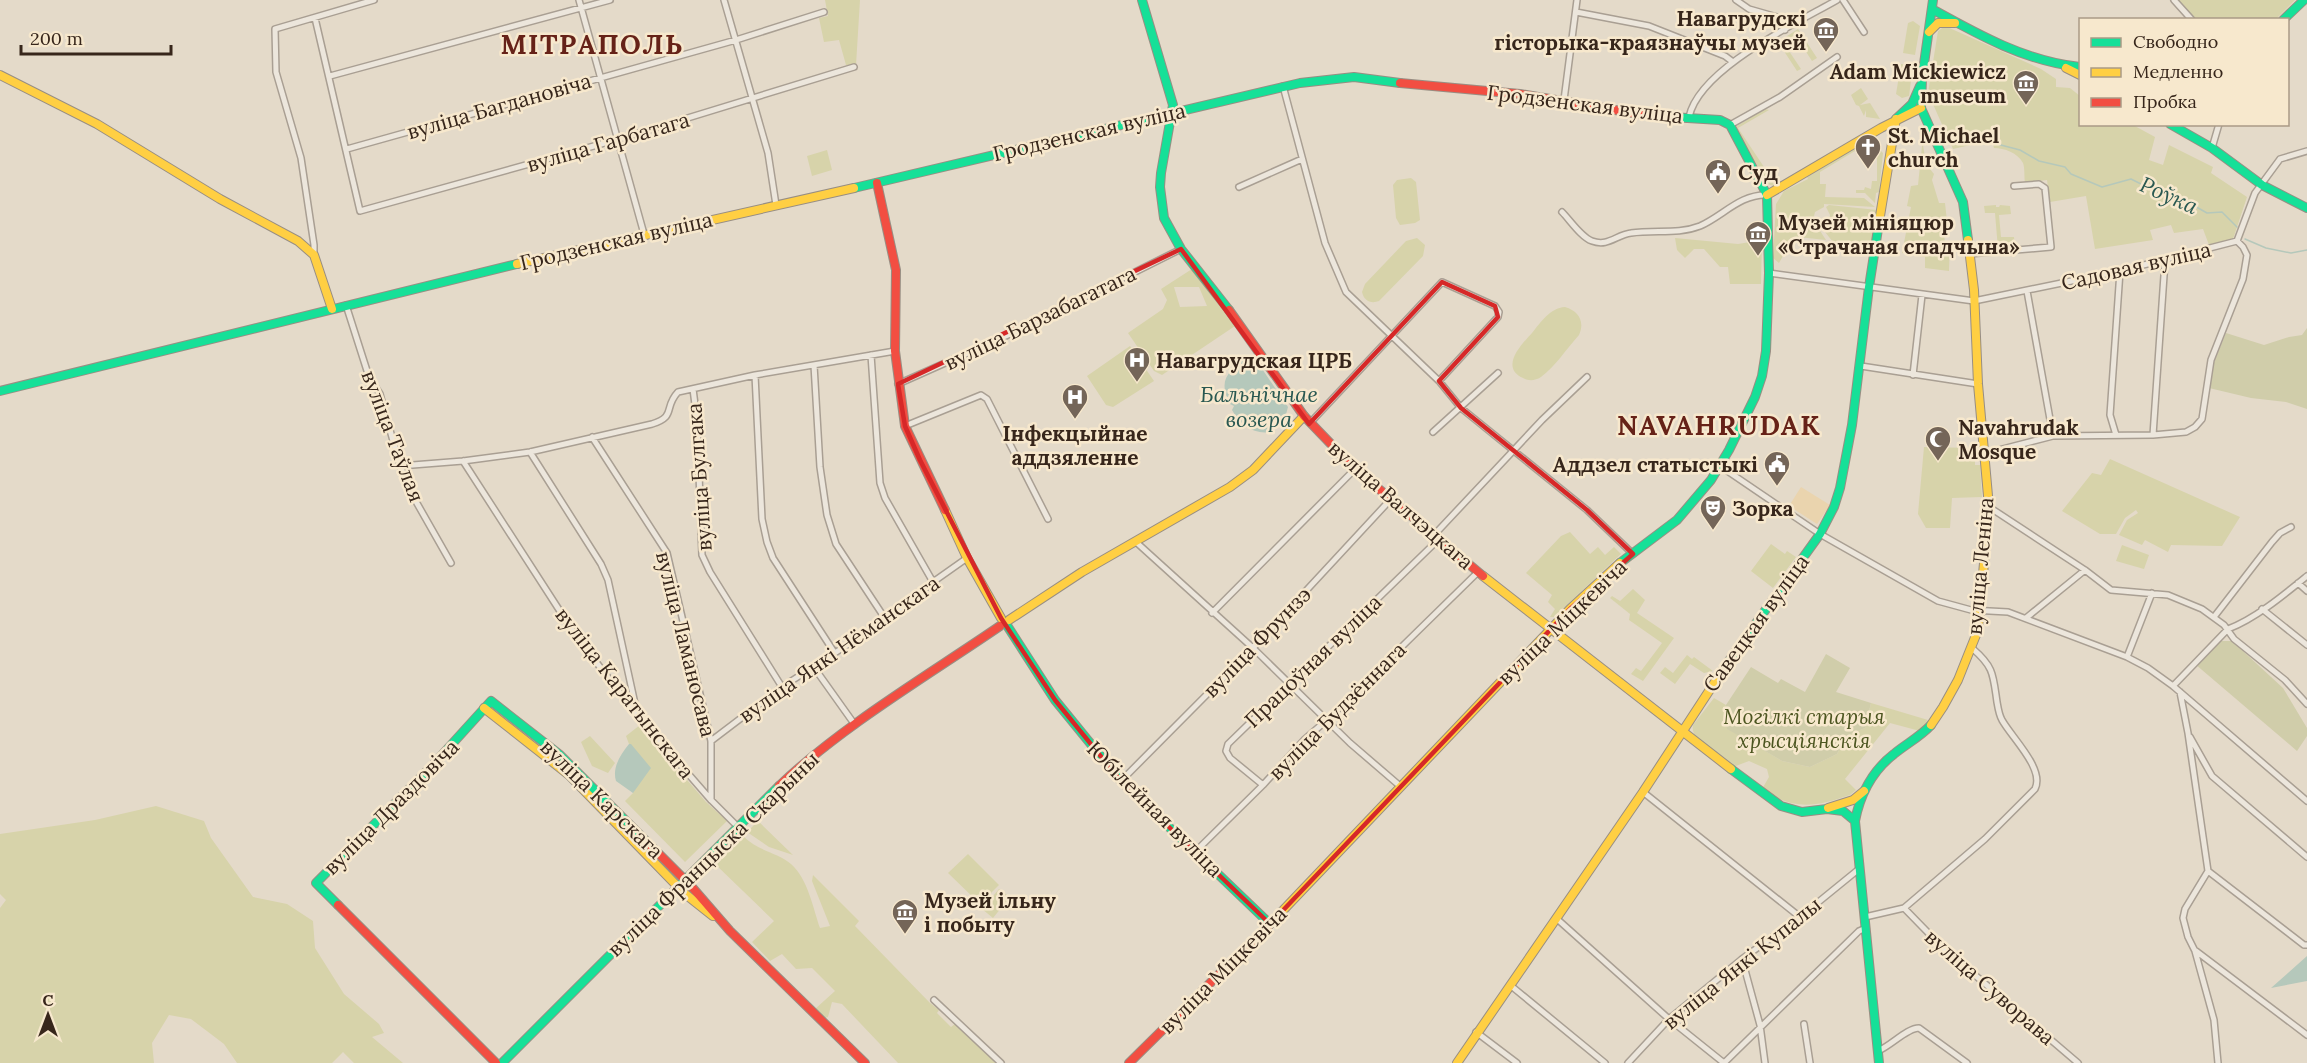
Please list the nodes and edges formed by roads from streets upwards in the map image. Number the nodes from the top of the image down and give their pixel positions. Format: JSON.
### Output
{"nodes":[{"id":1,"x":374,"y":0,"type":"edge"},
{"id":2,"x":579,"y":0,"type":"edge"},
{"id":3,"x":610,"y":0,"type":"edge"},
{"id":4,"x":724,"y":0,"type":"edge"},
{"id":5,"x":1142,"y":0,"type":"edge"},
{"id":6,"x":1577,"y":0,"type":"edge"},
{"id":7,"x":1736,"y":0,"type":"edge"},
{"id":8,"x":1837,"y":0,"type":"edge"},
{"id":9,"x":1843,"y":0,"type":"edge"},
{"id":10,"x":2174,"y":0,"type":"edge"},
{"id":11,"x":2304,"y":0,"type":"edge"},
{"id":12,"x":1932,"y":4,"type":"edge"},
{"id":13,"x":581,"y":8,"type":"junction"},
{"id":14,"x":824,"y":12,"type":"dead end"},
{"id":15,"x":1576,"y":12,"type":"junction"},
{"id":16,"x":315,"y":18,"type":"junction"},
{"id":17,"x":2190,"y":18,"type":"edge"},
{"id":18,"x":2285,"y":18,"type":"edge"},
{"id":19,"x":1956,"y":24,"type":"junction"},
{"id":20,"x":1785,"y":30,"type":"junction"},
{"id":21,"x":1864,"y":32,"type":"dead end"},
{"id":22,"x":1929,"y":32,"type":"junction"},
{"id":23,"x":736,"y":40,"type":"junction"},
{"id":24,"x":1837,"y":57,"type":"dead end"},
{"id":25,"x":1733,"y":62,"type":"junction"},
{"id":26,"x":854,"y":67,"type":"dead end"},
{"id":27,"x":2065,"y":67,"type":"junction"},
{"id":28,"x":2079,"y":67,"type":"edge"},
{"id":29,"x":2079,"y":74,"type":"edge"},
{"id":30,"x":0,"y":75,"type":"edge"},
{"id":31,"x":330,"y":76,"type":"junction"},
{"id":32,"x":601,"y":77,"type":"junction"},
{"id":33,"x":1922,"y":78,"type":"junction"},
{"id":34,"x":1283,"y":86,"type":"junction"},
{"id":35,"x":752,"y":100,"type":"junction"},
{"id":36,"x":1564,"y":100,"type":"junction"},
{"id":37,"x":1921,"y":109,"type":"junction"},
{"id":38,"x":1174,"y":112,"type":"junction"},
{"id":39,"x":1689,"y":117,"type":"junction"},
{"id":40,"x":1896,"y":119,"type":"junction"},
{"id":41,"x":1730,"y":125,"type":"junction"},
{"id":42,"x":2174,"y":126,"type":"edge"},
{"id":43,"x":2218,"y":126,"type":"edge"},
{"id":44,"x":619,"y":139,"type":"junction"},
{"id":45,"x":2212,"y":148,"type":"junction"},
{"id":46,"x":347,"y":149,"type":"junction"},
{"id":47,"x":2307,"y":152,"type":"edge"},
{"id":48,"x":1302,"y":159,"type":"junction"},
{"id":49,"x":877,"y":183,"type":"junction"},
{"id":50,"x":2262,"y":184,"type":"junction"},
{"id":51,"x":2014,"y":186,"type":"dead end"},
{"id":52,"x":1239,"y":187,"type":"dead end"},
{"id":53,"x":1767,"y":195,"type":"junction"},
{"id":54,"x":776,"y":205,"type":"junction"},
{"id":55,"x":2307,"y":208,"type":"edge"},
{"id":56,"x":1562,"y":212,"type":"dead end"},
{"id":57,"x":644,"y":234,"type":"junction"},
{"id":58,"x":2237,"y":241,"type":"junction"},
{"id":59,"x":1181,"y":249,"type":"junction"},
{"id":60,"x":1970,"y":254,"type":"junction"},
{"id":61,"x":314,"y":255,"type":"junction"},
{"id":62,"x":2165,"y":261,"type":"junction"},
{"id":63,"x":2120,"y":271,"type":"junction"},
{"id":64,"x":1770,"y":273,"type":"junction"},
{"id":65,"x":1869,"y":287,"type":"junction"},
{"id":66,"x":2027,"y":291,"type":"junction"},
{"id":67,"x":1922,"y":295,"type":"junction"},
{"id":68,"x":1974,"y":302,"type":"junction"},
{"id":69,"x":346,"y":305,"type":"junction"},
{"id":70,"x":332,"y":309,"type":"junction"},
{"id":71,"x":1392,"y":337,"type":"junction"},
{"id":72,"x":895,"y":351,"type":"junction"},
{"id":73,"x":871,"y":355,"type":"junction"},
{"id":74,"x":814,"y":365,"type":"junction"},
{"id":75,"x":1861,"y":366,"type":"junction"},
{"id":76,"x":1498,"y":373,"type":"dead end"},
{"id":77,"x":755,"y":375,"type":"junction"},
{"id":78,"x":1913,"y":375,"type":"junction"},
{"id":79,"x":1587,"y":376,"type":"dead end"},
{"id":80,"x":1438,"y":381,"type":"junction"},
{"id":81,"x":898,"y":384,"type":"junction"},
{"id":82,"x":1978,"y":384,"type":"junction"},
{"id":83,"x":693,"y":389,"type":"junction"},
{"id":84,"x":0,"y":390,"type":"edge"},
{"id":85,"x":1461,"y":408,"type":"junction"},
{"id":86,"x":1307,"y":420,"type":"junction"},
{"id":87,"x":905,"y":426,"type":"junction"},
{"id":88,"x":1433,"y":432,"type":"dead end"},
{"id":89,"x":2116,"y":435,"type":"junction"},
{"id":90,"x":2153,"y":435,"type":"junction"},
{"id":91,"x":592,"y":436,"type":"junction"},
{"id":92,"x":2053,"y":436,"type":"junction"},
{"id":93,"x":1515,"y":450,"type":"junction"},
{"id":94,"x":530,"y":452,"type":"junction"},
{"id":95,"x":1983,"y":454,"type":"junction"},
{"id":96,"x":463,"y":462,"type":"junction"},
{"id":97,"x":400,"y":466,"type":"junction"},
{"id":98,"x":1720,"y":466,"type":"junction"},
{"id":99,"x":1355,"y":469,"type":"junction"},
{"id":100,"x":1391,"y":499,"type":"junction"},
{"id":101,"x":1989,"y":507,"type":"junction"},
{"id":102,"x":1048,"y":519,"type":"dead end"},
{"id":103,"x":2291,"y":527,"type":"dead end"},
{"id":104,"x":1820,"y":534,"type":"junction"},
{"id":105,"x":1437,"y":536,"type":"junction"},
{"id":106,"x":1136,"y":542,"type":"junction"},
{"id":107,"x":1633,"y":554,"type":"junction"},
{"id":108,"x":967,"y":558,"type":"junction"},
{"id":109,"x":451,"y":563,"type":"dead end"},
{"id":110,"x":2085,"y":570,"type":"junction"},
{"id":111,"x":1478,"y":572,"type":"junction"},
{"id":112,"x":2307,"y":576,"type":"edge"},
{"id":113,"x":933,"y":582,"type":"junction"},
{"id":114,"x":2298,"y":583,"type":"junction"},
{"id":115,"x":2307,"y":591,"type":"edge"},
{"id":116,"x":2152,"y":593,"type":"junction"},
{"id":117,"x":2262,"y":609,"type":"junction"},
{"id":118,"x":1980,"y":611,"type":"junction"},
{"id":119,"x":1212,"y":613,"type":"junction"},
{"id":120,"x":2214,"y":616,"type":"junction"},
{"id":121,"x":2026,"y":618,"type":"junction"},
{"id":122,"x":886,"y":620,"type":"junction"},
{"id":123,"x":1005,"y":623,"type":"junction"},
{"id":124,"x":2228,"y":629,"type":"junction"},
{"id":125,"x":1550,"y":630,"type":"junction"},
{"id":126,"x":2307,"y":645,"type":"edge"},
{"id":127,"x":1253,"y":648,"type":"junction"},
{"id":128,"x":1973,"y":649,"type":"junction"},
{"id":129,"x":834,"y":652,"type":"junction"},
{"id":130,"x":2127,"y":657,"type":"junction"},
{"id":131,"x":813,"y":666,"type":"junction"},
{"id":132,"x":1289,"y":683,"type":"junction"},
{"id":133,"x":2173,"y":686,"type":"junction"},
{"id":134,"x":782,"y":687,"type":"junction"},
{"id":135,"x":2180,"y":691,"type":"junction"},
{"id":136,"x":491,"y":701,"type":"joint"},
{"id":137,"x":2307,"y":704,"type":"edge"},
{"id":138,"x":484,"y":708,"type":"junction"},
{"id":139,"x":637,"y":715,"type":"junction"},
{"id":140,"x":1327,"y":720,"type":"junction"},
{"id":141,"x":855,"y":725,"type":"junction"},
{"id":142,"x":1683,"y":730,"type":"junction"},
{"id":143,"x":2188,"y":733,"type":"junction"},
{"id":144,"x":711,"y":741,"type":"junction"},
{"id":145,"x":1121,"y":781,"type":"junction"},
{"id":146,"x":1263,"y":785,"type":"junction"},
{"id":147,"x":1400,"y":786,"type":"junction"},
{"id":148,"x":1864,"y":790,"type":"junction"},
{"id":149,"x":1643,"y":792,"type":"junction"},
{"id":150,"x":711,"y":800,"type":"junction"},
{"id":151,"x":2307,"y":801,"type":"edge"},
{"id":152,"x":1827,"y":808,"type":"junction"},
{"id":153,"x":1855,"y":821,"type":"junction"},
{"id":154,"x":737,"y":826,"type":"junction"},
{"id":155,"x":1196,"y":851,"type":"junction"},
{"id":156,"x":2307,"y":857,"type":"edge"},
{"id":157,"x":1860,"y":868,"type":"junction"},
{"id":158,"x":2208,"y":871,"type":"junction"},
{"id":159,"x":685,"y":879,"type":"junction"},
{"id":160,"x":678,"y":886,"type":"junction"},
{"id":161,"x":1904,"y":908,"type":"junction"},
{"id":162,"x":1800,"y":917,"type":"junction"},
{"id":163,"x":1864,"y":917,"type":"junction"},
{"id":164,"x":1556,"y":918,"type":"junction"},
{"id":165,"x":1270,"y":924,"type":"junction"},
{"id":166,"x":1866,"y":928,"type":"junction"},
{"id":167,"x":730,"y":931,"type":"junction"},
{"id":168,"x":2307,"y":945,"type":"edge"},
{"id":169,"x":2195,"y":951,"type":"junction"},
{"id":170,"x":1742,"y":959,"type":"junction"},
{"id":171,"x":1510,"y":985,"type":"junction"},
{"id":172,"x":934,"y":1000,"type":"dead end"},
{"id":173,"x":1669,"y":1019,"type":"junction"},
{"id":174,"x":1804,"y":1024,"type":"dead end"},
{"id":175,"x":1760,"y":1025,"type":"junction"},
{"id":176,"x":1476,"y":1032,"type":"junction"},
{"id":177,"x":2307,"y":1035,"type":"edge"},
{"id":178,"x":1878,"y":1051,"type":"junction"},
{"id":179,"x":2068,"y":1054,"type":"junction"},
{"id":180,"x":496,"y":1063,"type":"edge"},
{"id":181,"x":502,"y":1063,"type":"edge"},
{"id":182,"x":865,"y":1063,"type":"edge"},
{"id":183,"x":1001,"y":1063,"type":"edge"},
{"id":184,"x":1129,"y":1063,"type":"edge"},
{"id":185,"x":1457,"y":1063,"type":"edge"},
{"id":186,"x":1517,"y":1063,"type":"edge"},
{"id":187,"x":1605,"y":1063,"type":"edge"},
{"id":188,"x":1628,"y":1063,"type":"edge"},
{"id":189,"x":1724,"y":1063,"type":"edge"},
{"id":190,"x":1765,"y":1063,"type":"edge"},
{"id":191,"x":1810,"y":1063,"type":"edge"},
{"id":192,"x":1880,"y":1063,"type":"edge"},
{"id":193,"x":1967,"y":1063,"type":"edge"},
{"id":194,"x":2068,"y":1063,"type":"edge"},
{"id":195,"x":2078,"y":1063,"type":"edge"},
{"id":196,"x":2218,"y":1063,"type":"edge"}],
"edges":[{"from":1,"to":16,"type":"street"},
{"from":2,"to":13,"type":"street"},
{"from":3,"to":13,"type":"street"},
{"from":4,"to":23,"type":"street"},
{"from":5,"to":38,"type":"street","name":"вуліца Валчэцкага"},
{"from":6,"to":15,"type":"street"},
{"from":7,"to":20,"type":"street"},
{"from":8,"to":20,"type":"street"},
{"from":9,"to":21,"type":"street"},
{"from":10,"to":17,"type":"street"},
{"from":11,"to":18,"type":"street"},
{"from":12,"to":19,"type":"street"},
{"from":12,"to":22,"type":"street","name":"вуліца Леніна"},
{"from":13,"to":31,"type":"street"},
{"from":13,"to":32,"type":"street"},
{"from":14,"to":23,"type":"street","name":"вуліца Багдановіча"},
{"from":15,"to":25,"type":"street"},
{"from":15,"to":36,"type":"street"},
{"from":16,"to":31,"type":"street"},
{"from":16,"to":61,"type":"street"},
{"from":19,"to":22,"type":"street"},
{"from":19,"to":27,"type":"street"},
{"from":20,"to":25,"type":"street"},
{"from":22,"to":33,"type":"street","name":"вуліца Леніна"},
{"from":23,"to":32,"type":"street","name":"вуліца Багдановіча"},
{"from":23,"to":35,"type":"street"},
{"from":24,"to":41,"type":"street"},
{"from":25,"to":39,"type":"street"},
{"from":26,"to":35,"type":"street","name":"вуліца Гарбатага"},
{"from":27,"to":28,"type":"street"},
{"from":27,"to":29,"type":"street"},
{"from":30,"to":61,"type":"street"},
{"from":31,"to":46,"type":"street"},
{"from":32,"to":44,"type":"street"},
{"from":32,"to":46,"type":"street","name":"вуліца Багдановіча"},
{"from":33,"to":37,"type":"street","name":"вуліца Леніна"},
{"from":33,"to":40,"type":"street"},
{"from":34,"to":36,"type":"street","name":"Гродзенская вуліца"},
{"from":34,"to":38,"type":"street","name":"Гродзенская вуліца"},
{"from":34,"to":48,"type":"street"},
{"from":35,"to":44,"type":"street","name":"вуліца Гарбатага"},
{"from":35,"to":54,"type":"street"},
{"from":36,"to":39,"type":"street","name":"Гродзенская вуліца"},
{"from":37,"to":40,"type":"street"},
{"from":37,"to":60,"type":"street","name":"вуліца Леніна"},
{"from":38,"to":49,"type":"street","name":"Гродзенская вуліца"},
{"from":38,"to":59,"type":"street","name":"вуліца Валчэцкага"},
{"from":39,"to":41,"type":"street","name":"Гродзенская вуліца"},
{"from":40,"to":53,"type":"street"},
{"from":40,"to":65,"type":"street","name":"Савецкая вуліца"},
{"from":41,"to":53,"type":"street"},
{"from":42,"to":45,"type":"street"},
{"from":43,"to":45,"type":"street"},
{"from":44,"to":46,"type":"street","name":"вуліца Гарбатага"},
{"from":44,"to":57,"type":"street"},
{"from":45,"to":50,"type":"street"},
{"from":47,"to":50,"type":"street","name":"Садовая вуліца"},
{"from":48,"to":52,"type":"street"},
{"from":48,"to":71,"type":"street"},
{"from":49,"to":54,"type":"street","name":"Гродзенская вуліца"},
{"from":49,"to":72,"type":"street","name":"Юбілейная вуліца"},
{"from":50,"to":55,"type":"street"},
{"from":50,"to":58,"type":"street","name":"Садовая вуліца"},
{"from":51,"to":60,"type":"street"},
{"from":53,"to":56,"type":"street"},
{"from":53,"to":64,"type":"street","name":"вуліца Міцкевіча"},
{"from":54,"to":57,"type":"street","name":"Гродзенская вуліца"},
{"from":57,"to":69,"type":"street","name":"Гродзенская вуліца"},
{"from":58,"to":62,"type":"street","name":"Садовая вуліца"},
{"from":58,"to":90,"type":"street"},
{"from":59,"to":81,"type":"street","name":"вуліца Барзабагатага"},
{"from":59,"to":86,"type":"street","name":"вуліца Валчэцкага"},
{"from":60,"to":68,"type":"street","name":"вуліца Леніна"},
{"from":61,"to":70,"type":"street"},
{"from":62,"to":63,"type":"street","name":"Садовая вуліца"},
{"from":62,"to":90,"type":"street"},
{"from":63,"to":66,"type":"street","name":"Садовая вуліца"},
{"from":63,"to":89,"type":"street"},
{"from":64,"to":65,"type":"street","name":"Садовая вуліца"},
{"from":64,"to":98,"type":"street","name":"вуліца Міцкевіча"},
{"from":65,"to":67,"type":"street","name":"Садовая вуліца"},
{"from":65,"to":75,"type":"street","name":"Савецкая вуліца"},
{"from":66,"to":68,"type":"street","name":"Садовая вуліца"},
{"from":66,"to":92,"type":"street"},
{"from":67,"to":68,"type":"street","name":"Садовая вуліца"},
{"from":67,"to":78,"type":"street"},
{"from":68,"to":82,"type":"street","name":"вуліца Леніна"},
{"from":69,"to":70,"type":"street","name":"Гродзенская вуліца"},
{"from":69,"to":97,"type":"street","name":"вуліца Таўлая"},
{"from":70,"to":84,"type":"street","name":"Гродзенская вуліца"},
{"from":71,"to":80,"type":"street"},
{"from":71,"to":80,"type":"street"},
{"from":71,"to":86,"type":"street"},
{"from":72,"to":73,"type":"street"},
{"from":72,"to":81,"type":"street","name":"Юбілейная вуліца"},
{"from":73,"to":74,"type":"street"},
{"from":73,"to":113,"type":"street"},
{"from":74,"to":77,"type":"street"},
{"from":74,"to":122,"type":"street"},
{"from":75,"to":78,"type":"street"},
{"from":75,"to":104,"type":"street","name":"Савецкая вуліца"},
{"from":76,"to":85,"type":"street"},
{"from":77,"to":83,"type":"street"},
{"from":77,"to":129,"type":"street"},
{"from":78,"to":82,"type":"street"},
{"from":79,"to":93,"type":"street","name":"Працоўная вуліца"},
{"from":80,"to":85,"type":"street"},
{"from":81,"to":87,"type":"street","name":"Юбілейная вуліца"},
{"from":82,"to":95,"type":"street","name":"вуліца Леніна"},
{"from":83,"to":91,"type":"street"},
{"from":83,"to":134,"type":"street","name":"вуліца Булгака"},
{"from":85,"to":88,"type":"street"},
{"from":85,"to":93,"type":"street"},
{"from":86,"to":99,"type":"street","name":"вуліца Валчэцкага"},
{"from":86,"to":106,"type":"street","name":"вуліца Францыска Скарыны"},
{"from":87,"to":102,"type":"street"},
{"from":87,"to":108,"type":"street","name":"Юбілейная вуліца"},
{"from":89,"to":90,"type":"street"},
{"from":89,"to":92,"type":"street"},
{"from":91,"to":94,"type":"street"},
{"from":91,"to":144,"type":"street","name":"вуліца Ламаносава"},
{"from":92,"to":95,"type":"street"},
{"from":93,"to":105,"type":"street","name":"Працоўная вуліца"},
{"from":93,"to":107,"type":"street"},
{"from":94,"to":96,"type":"street"},
{"from":94,"to":139,"type":"street"},
{"from":95,"to":101,"type":"street","name":"вуліца Леніна"},
{"from":96,"to":97,"type":"street"},
{"from":96,"to":139,"type":"street","name":"вуліца Каратынскага"},
{"from":97,"to":109,"type":"street","name":"вуліца Таўлая"},
{"from":98,"to":104,"type":"street"},
{"from":98,"to":107,"type":"street","name":"вуліца Міцкевіча"},
{"from":99,"to":100,"type":"street","name":"вуліца Валчэцкага"},
{"from":99,"to":119,"type":"street"},
{"from":100,"to":105,"type":"street","name":"вуліца Валчэцкага"},
{"from":100,"to":127,"type":"street","name":"вуліца Фрунзэ"},
{"from":101,"to":110,"type":"street"},
{"from":101,"to":118,"type":"street","name":"вуліца Леніна"},
{"from":103,"to":120,"type":"street"},
{"from":104,"to":118,"type":"street"},
{"from":104,"to":142,"type":"street","name":"Савецкая вуліца"},
{"from":105,"to":111,"type":"street","name":"вуліца Валчэцкага"},
{"from":105,"to":132,"type":"street","name":"Працоўная вуліца"},
{"from":106,"to":119,"type":"street"},
{"from":106,"to":123,"type":"street","name":"вуліца Францыска Скарыны"},
{"from":107,"to":125,"type":"street","name":"вуліца Міцкевіча"},
{"from":108,"to":113,"type":"street","name":"вуліца Янкі Нёманскага"},
{"from":108,"to":123,"type":"street","name":"Юбілейная вуліца"},
{"from":110,"to":116,"type":"street"},
{"from":110,"to":121,"type":"street"},
{"from":111,"to":125,"type":"street","name":"вуліца Валчэцкага"},
{"from":111,"to":140,"type":"street","name":"вуліца Будзённага"},
{"from":112,"to":114,"type":"street"},
{"from":113,"to":122,"type":"street","name":"вуліца Янкі Нёманскага"},
{"from":114,"to":115,"type":"street"},
{"from":114,"to":117,"type":"street"},
{"from":116,"to":120,"type":"street"},
{"from":116,"to":130,"type":"street"},
{"from":117,"to":124,"type":"street"},
{"from":117,"to":126,"type":"street"},
{"from":118,"to":121,"type":"street"},
{"from":118,"to":128,"type":"street","name":"вуліца Леніна"},
{"from":119,"to":127,"type":"street"},
{"from":120,"to":124,"type":"street"},
{"from":121,"to":130,"type":"street"},
{"from":122,"to":129,"type":"street","name":"вуліца Янкі Нёманскага"},
{"from":123,"to":141,"type":"street","name":"вуліца Францыска Скарыны"},
{"from":123,"to":145,"type":"street","name":"Юбілейная вуліца"},
{"from":124,"to":133,"type":"street"},
{"from":124,"to":137,"type":"street"},
{"from":125,"to":142,"type":"street","name":"вуліца Валчэцкага"},
{"from":125,"to":147,"type":"street","name":"вуліца Міцкевіча"},
{"from":127,"to":132,"type":"street"},
{"from":127,"to":145,"type":"street","name":"вуліца Фрунзэ"},
{"from":128,"to":148,"type":"street","name":"вуліца Леніна"},
{"from":128,"to":161,"type":"street"},
{"from":129,"to":131,"type":"street","name":"вуліца Янкі Нёманскага"},
{"from":130,"to":133,"type":"street"},
{"from":131,"to":134,"type":"street","name":"вуліца Янкі Нёманскага"},
{"from":131,"to":141,"type":"street"},
{"from":132,"to":140,"type":"street"},
{"from":132,"to":146,"type":"street","name":"Працоўная вуліца"},
{"from":133,"to":135,"type":"street"},
{"from":134,"to":144,"type":"street","name":"вуліца Янкі Нёманскага"},
{"from":135,"to":143,"type":"street"},
{"from":135,"to":151,"type":"street"},
{"from":136,"to":138,"type":"street","name":"вуліца Драздовіча"},
{"from":136,"to":159,"type":"street","name":"вуліца Карскага"},
{"from":138,"to":160,"type":"street","name":"вуліца Карскага"},
{"from":138,"to":180,"type":"street","name":"вуліца Драздовіча"},
{"from":139,"to":150,"type":"street","name":"вуліца Каратынскага"},
{"from":140,"to":146,"type":"street","name":"вуліца Будзённага"},
{"from":140,"to":147,"type":"street"},
{"from":141,"to":154,"type":"street","name":"вуліца Францыска Скарыны"},
{"from":142,"to":149,"type":"street","name":"Савецкая вуліца"},
{"from":142,"to":152,"type":"street","name":"вуліца Валчэцкага"},
{"from":143,"to":156,"type":"street"},
{"from":143,"to":158,"type":"street"},
{"from":144,"to":150,"type":"street","name":"вуліца Ламаносава"},
{"from":145,"to":155,"type":"street","name":"Юбілейная вуліца"},
{"from":146,"to":155,"type":"street","name":"вуліца Будзённага"},
{"from":147,"to":165,"type":"street","name":"вуліца Міцкевіча"},
{"from":148,"to":152,"type":"street"},
{"from":148,"to":153,"type":"street","name":"вуліца Леніна"},
{"from":149,"to":162,"type":"street"},
{"from":149,"to":164,"type":"street","name":"Савецкая вуліца"},
{"from":150,"to":154,"type":"street","name":"вуліца Каратынскага"},
{"from":152,"to":153,"type":"street","name":"вуліца Валчэцкага"},
{"from":153,"to":157,"type":"street","name":"вуліца Леніна"},
{"from":154,"to":159,"type":"street","name":"вуліца Францыска Скарыны"},
{"from":155,"to":165,"type":"street","name":"Юбілейная вуліца"},
{"from":157,"to":162,"type":"street","name":"вуліца Янкі Купалы"},
{"from":157,"to":163,"type":"street","name":"вуліца Леніна"},
{"from":158,"to":168,"type":"street"},
{"from":158,"to":169,"type":"street"},
{"from":159,"to":160,"type":"street","name":"вуліца Францыска Скарыны"},
{"from":159,"to":167,"type":"street","name":"вуліца Карскага"},
{"from":160,"to":167,"type":"street","name":"вуліца Карскага"},
{"from":160,"to":181,"type":"street","name":"вуліца Францыска Скарыны"},
{"from":161,"to":163,"type":"street"},
{"from":161,"to":179,"type":"street","name":"вуліца Суворава"},
{"from":162,"to":170,"type":"street","name":"вуліца Янкі Купалы"},
{"from":163,"to":166,"type":"street","name":"вуліца Леніна"},
{"from":164,"to":171,"type":"street","name":"Савецкая вуліца"},
{"from":164,"to":173,"type":"street"},
{"from":165,"to":184,"type":"street","name":"вуліца Міцкевіча"},
{"from":166,"to":175,"type":"street"},
{"from":166,"to":178,"type":"street","name":"вуліца Леніна"},
{"from":167,"to":182,"type":"street","name":"вуліца Карскага"},
{"from":169,"to":177,"type":"street"},
{"from":169,"to":196,"type":"street"},
{"from":170,"to":173,"type":"street","name":"вуліца Янкі Купалы"},
{"from":170,"to":175,"type":"street"},
{"from":171,"to":176,"type":"street","name":"Савецкая вуліца"},
{"from":171,"to":187,"type":"street"},
{"from":172,"to":183,"type":"street"},
{"from":173,"to":188,"type":"street","name":"вуліца Янкі Купалы"},
{"from":173,"to":189,"type":"street"},
{"from":174,"to":191,"type":"street"},
{"from":175,"to":189,"type":"street"},
{"from":175,"to":190,"type":"street"},
{"from":176,"to":185,"type":"street","name":"Савецкая вуліца"},
{"from":176,"to":186,"type":"street"},
{"from":178,"to":192,"type":"street","name":"вуліца Леніна"},
{"from":178,"to":193,"type":"street"},
{"from":179,"to":194,"type":"street"},
{"from":179,"to":195,"type":"street","name":"вуліца Суворава"}]}
